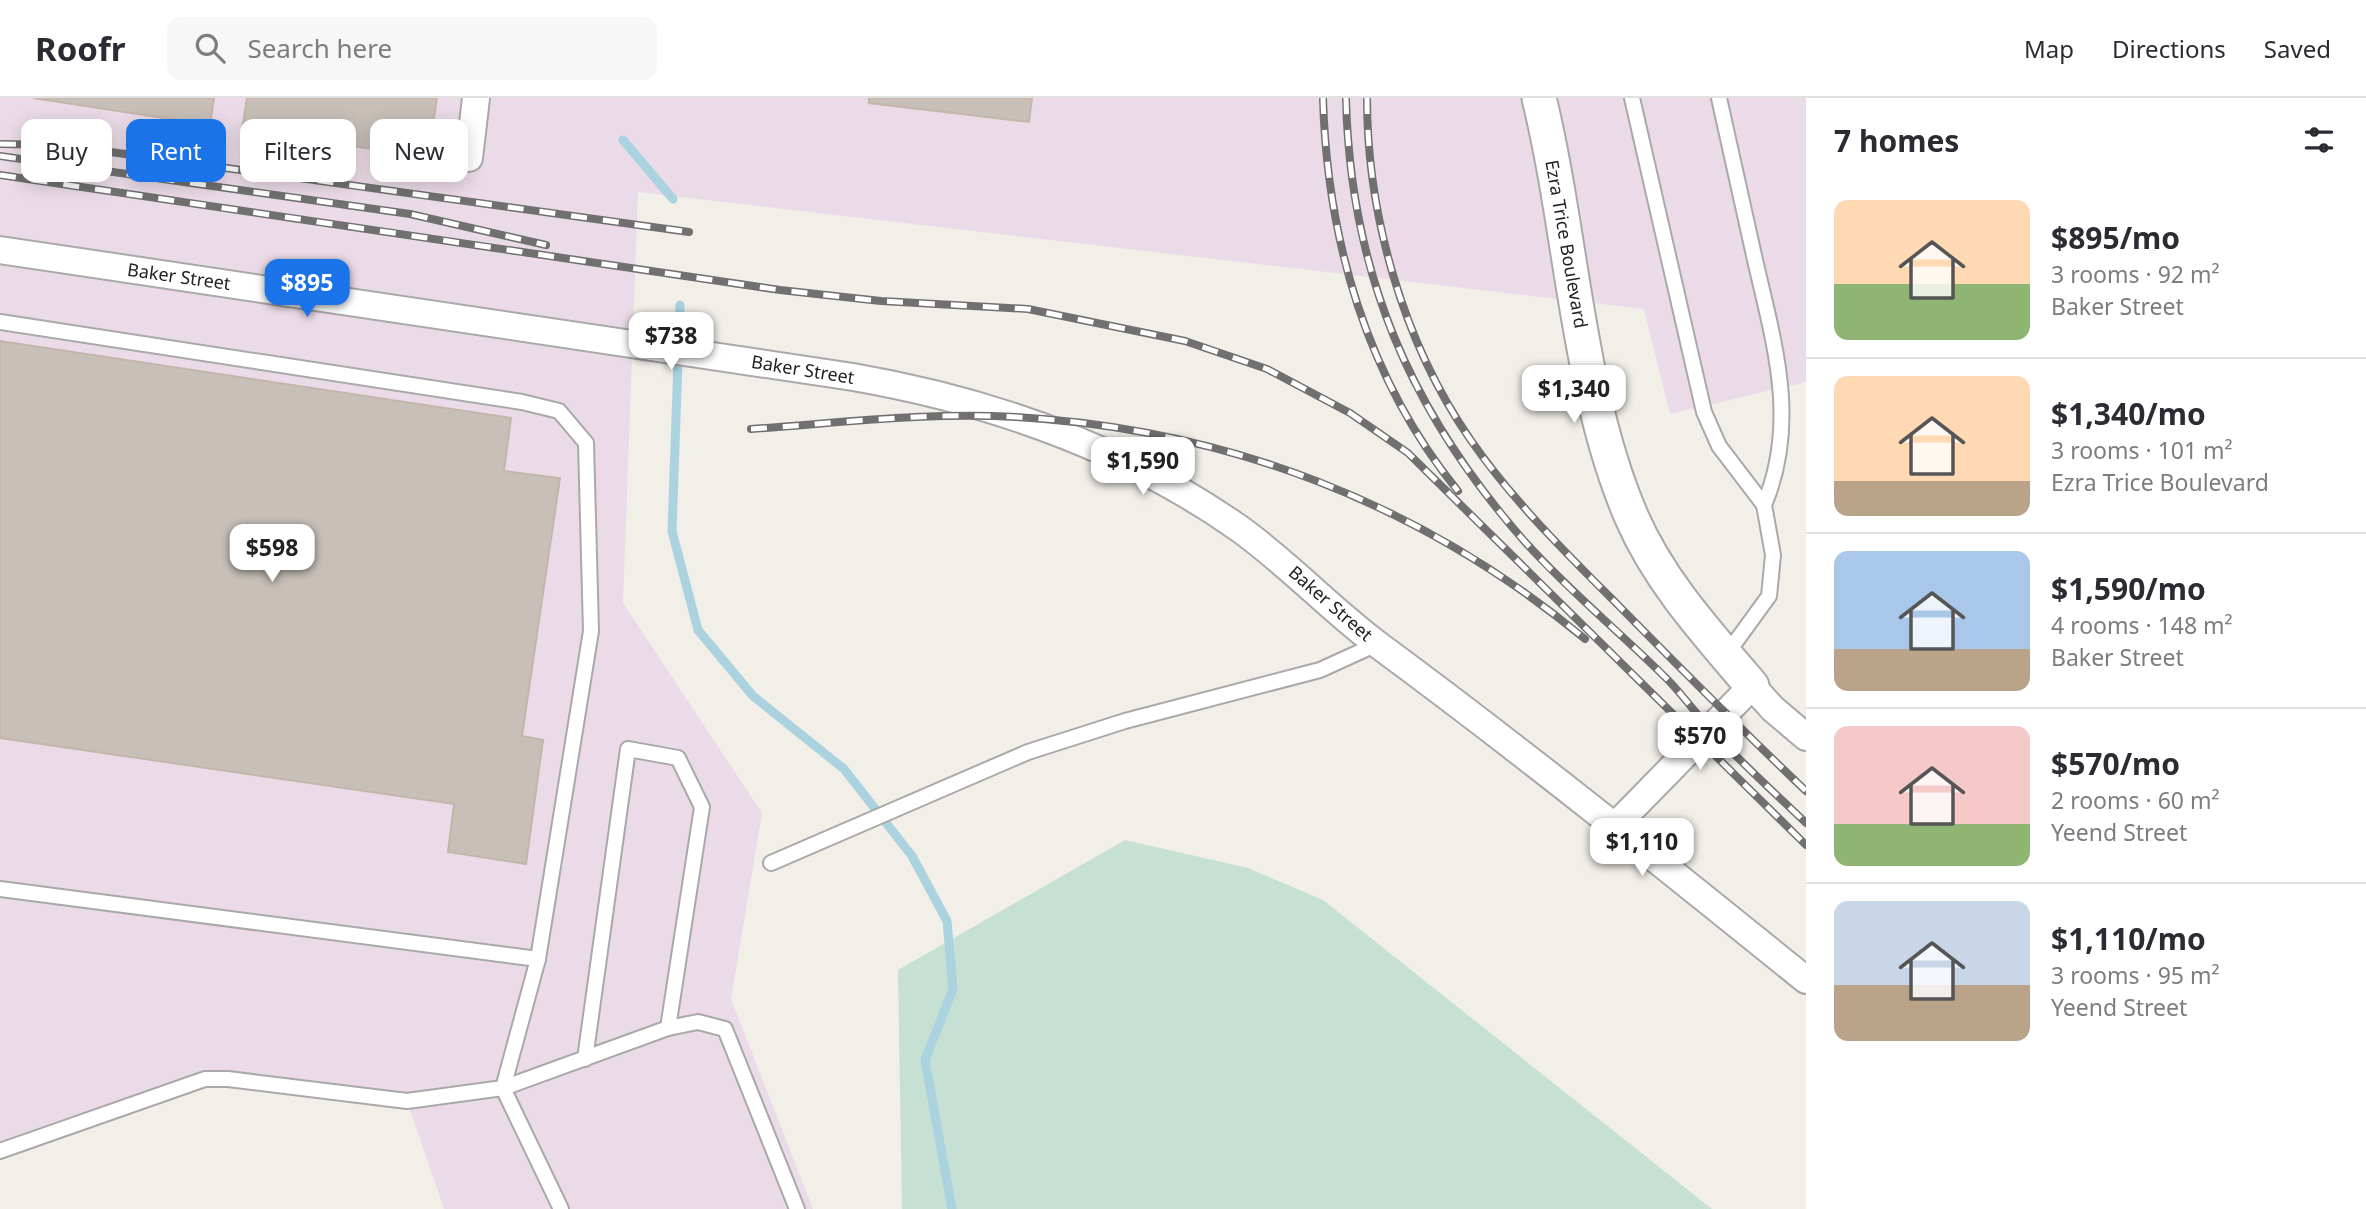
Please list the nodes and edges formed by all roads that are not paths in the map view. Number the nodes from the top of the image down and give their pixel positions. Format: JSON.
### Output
{"nodes":[{"id":1,"x":477,"y":98,"type":"edge"},
{"id":2,"x":1632,"y":98,"type":"edge"},
{"id":3,"x":1720,"y":98,"type":"edge"},
{"id":4,"x":1540,"y":99,"type":"edge"},
{"id":5,"x":469,"y":158,"type":"dead end"},
{"id":6,"x":0,"y":250,"type":"edge"},
{"id":7,"x":0,"y":322,"type":"edge"},
{"id":8,"x":1764,"y":505,"type":"junction"},
{"id":9,"x":1377,"y":644,"type":"junction"},
{"id":10,"x":1726,"y":655,"type":"junction"},
{"id":11,"x":1752,"y":685,"type":"junction"},
{"id":12,"x":1806,"y":737,"type":"edge"},
{"id":13,"x":1615,"y":826,"type":"junction"},
{"id":14,"x":771,"y":863,"type":"dead end"},
{"id":15,"x":0,"y":889,"type":"edge"},
{"id":16,"x":538,"y":960,"type":"junction"},
{"id":17,"x":1806,"y":980,"type":"edge"},
{"id":18,"x":668,"y":1028,"type":"junction"},
{"id":19,"x":585,"y":1059,"type":"junction"},
{"id":20,"x":503,"y":1087,"type":"junction"},
{"id":21,"x":0,"y":1151,"type":"edge"},
{"id":22,"x":561,"y":1209,"type":"edge"},
{"id":23,"x":797,"y":1209,"type":"edge"}],
"edges":[{"from":1,"to":5,"type":"street"},
{"from":2,"to":8,"type":"lane"},
{"from":3,"to":8,"type":"lane"},
{"from":4,"to":10,"type":"street","name":"Ezra Trice Boulevard"},
{"from":6,"to":9,"type":"street","name":"Baker Street"},
{"from":7,"to":16,"type":"lane"},
{"from":8,"to":10,"type":"lane"},
{"from":9,"to":13,"type":"street","name":"Baker Street"},
{"from":9,"to":14,"type":"lane"},
{"from":10,"to":11,"type":"street","name":"Ezra Trice Boulevard"},
{"from":11,"to":12,"type":"street","name":"Ezra Trice Boulevard"},
{"from":11,"to":13,"type":"street"},
{"from":13,"to":17,"type":"street","name":"Baker Street"},
{"from":15,"to":16,"type":"lane"},
{"from":16,"to":20,"type":"lane"},
{"from":18,"to":19,"type":"lane"},
{"from":18,"to":19,"type":"lane"},
{"from":18,"to":23,"type":"lane"},
{"from":19,"to":20,"type":"lane"},
{"from":20,"to":21,"type":"lane"},
{"from":20,"to":22,"type":"lane"}]}
